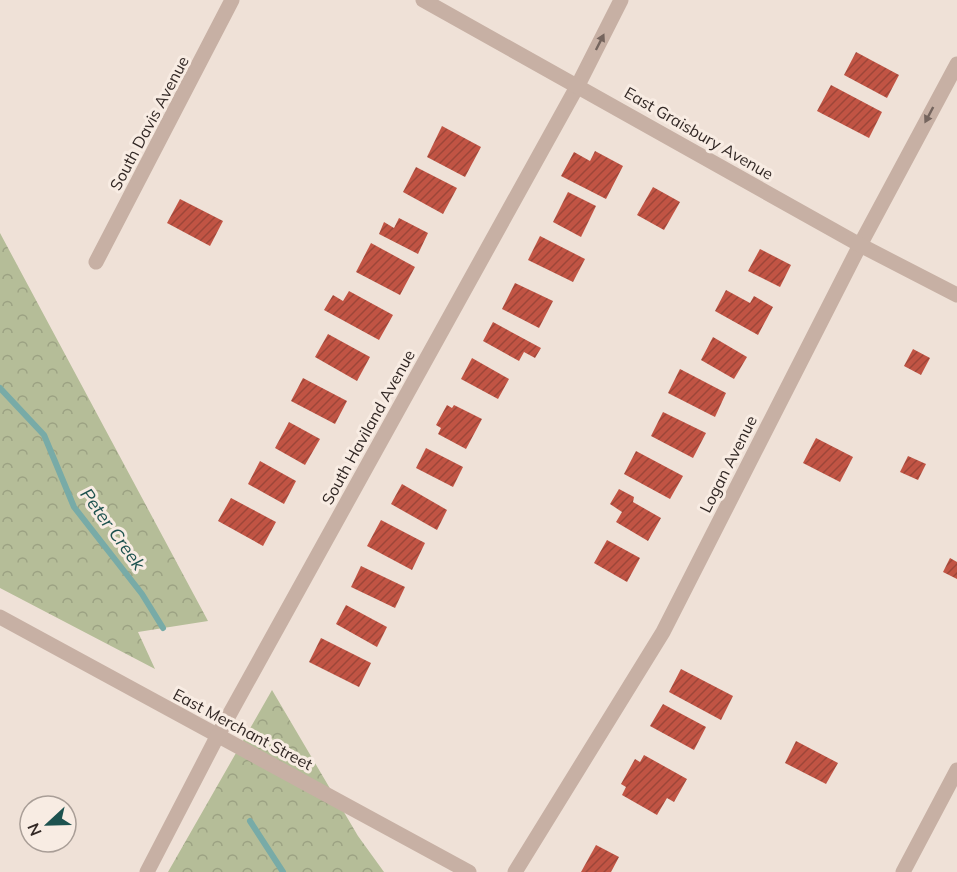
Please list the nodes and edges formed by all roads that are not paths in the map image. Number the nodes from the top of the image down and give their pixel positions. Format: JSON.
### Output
{"nodes":[{"id":1,"x":232,"y":0,"type":"edge"},
{"id":2,"x":423,"y":0,"type":"edge"},
{"id":3,"x":621,"y":0,"type":"edge"},
{"id":4,"x":957,"y":64,"type":"edge"},
{"id":5,"x":578,"y":85,"type":"junction"},
{"id":6,"x":860,"y":245,"type":"junction"},
{"id":7,"x":96,"y":262,"type":"dead end"},
{"id":8,"x":957,"y":295,"type":"edge"},
{"id":9,"x":0,"y":617,"type":"edge"},
{"id":10,"x":218,"y":735,"type":"junction"},
{"id":11,"x":957,"y":770,"type":"edge"},
{"id":12,"x":147,"y":872,"type":"edge"},
{"id":13,"x":469,"y":872,"type":"edge"},
{"id":14,"x":515,"y":872,"type":"edge"},
{"id":15,"x":903,"y":872,"type":"edge"}],
"edges":[{"from":1,"to":7,"type":"street","name":"South Davis Avenue"},
{"from":2,"to":5,"type":"street","name":"East Graisbury Avenue"},
{"from":5,"to":3,"type":"street","name":"South Haviland Avenue","one_way":true},
{"from":4,"to":6,"type":"street","name":"Logan Avenue","one_way":true},
{"from":5,"to":6,"type":"street","name":"East Graisbury Avenue"},
{"from":5,"to":10,"type":"street","name":"South Haviland Avenue"},
{"from":6,"to":8,"type":"street","name":"East Graisbury Avenue"},
{"from":6,"to":14,"type":"street","name":"Logan Avenue"},
{"from":9,"to":10,"type":"street","name":"East Merchant Street"},
{"from":10,"to":12,"type":"street","name":"South Haviland Avenue"},
{"from":10,"to":13,"type":"street","name":"East Merchant Street"},
{"from":11,"to":15,"type":"street"}]}
